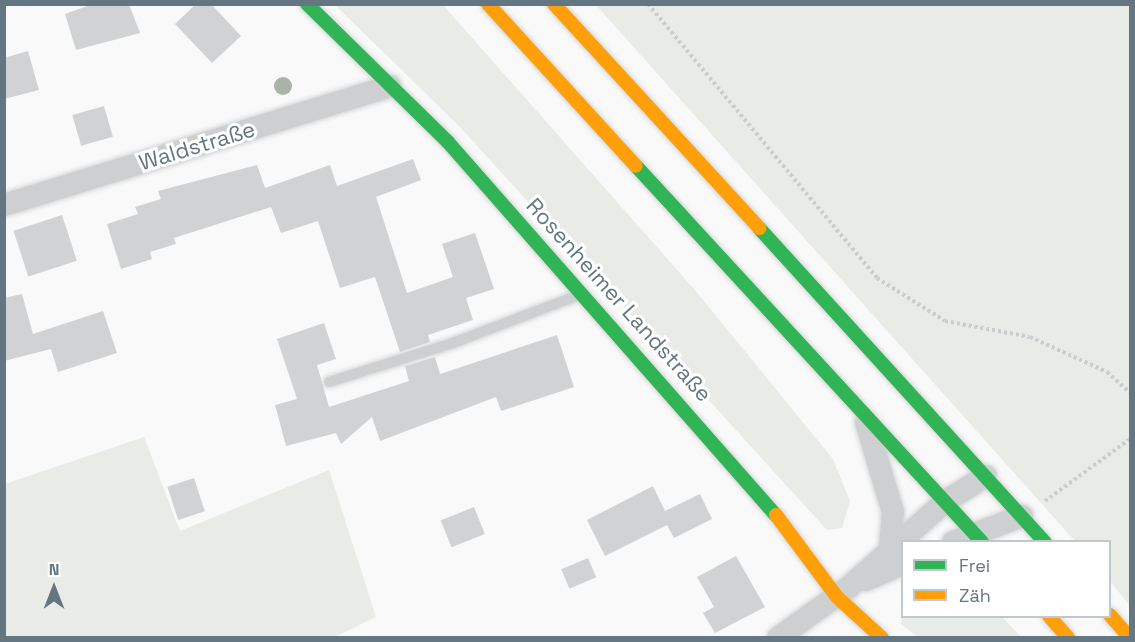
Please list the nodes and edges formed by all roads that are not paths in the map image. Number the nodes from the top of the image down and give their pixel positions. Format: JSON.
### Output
{"nodes":[{"id":1,"x":307,"y":4,"type":"edge"},
{"id":2,"x":488,"y":4,"type":"edge"},
{"id":3,"x":554,"y":4,"type":"edge"},
{"id":4,"x":390,"y":86,"type":"junction"},
{"id":5,"x":4,"y":205,"type":"edge"},
{"id":6,"x":584,"y":293,"type":"junction"},
{"id":7,"x":329,"y":382,"type":"dead end"},
{"id":8,"x":862,"y":413,"type":"junction"},
{"id":9,"x":986,"y":476,"type":"junction"},
{"id":10,"x":946,"y":501,"type":"junction"},
{"id":11,"x":1022,"y":516,"type":"junction"},
{"id":12,"x":970,"y":538,"type":"edge"},
{"id":13,"x":911,"y":540,"type":"edge"},
{"id":14,"x":1043,"y":540,"type":"edge"},
{"id":15,"x":896,"y":557,"type":"edge"},
{"id":16,"x":843,"y":592,"type":"junction"},
{"id":17,"x":1111,"y":616,"type":"edge"},
{"id":18,"x":1051,"y":618,"type":"edge"},
{"id":19,"x":778,"y":638,"type":"edge"},
{"id":20,"x":882,"y":638,"type":"edge"},
{"id":21,"x":1068,"y":638,"type":"edge"},
{"id":22,"x":1130,"y":638,"type":"edge"}],
"edges":[{"from":1,"to":4,"type":"main road","name":"Rosenheimer Landstraße"},
{"from":2,"to":8,"type":"main road"},
{"from":3,"to":9,"type":"main road"},
{"from":4,"to":5,"type":"street","name":"Waldstraße"},
{"from":4,"to":6,"type":"main road","name":"Rosenheimer Landstraße"},
{"from":6,"to":7,"type":"lane"},
{"from":6,"to":16,"type":"main road","name":"Rosenheimer Landstraße"},
{"from":8,"to":10,"type":"main road"},
{"from":8,"to":15,"type":"street"},
{"from":9,"to":10,"type":"street"},
{"from":9,"to":11,"type":"main road"},
{"from":10,"to":12,"type":"main road"},
{"from":10,"to":13,"type":"street"},
{"from":11,"to":12,"type":"street"},
{"from":11,"to":14,"type":"main road"},
{"from":15,"to":16,"type":"street"},
{"from":16,"to":19,"type":"street"},
{"from":16,"to":20,"type":"main road","name":"Rosenheimer Landstraße"},
{"from":17,"to":22,"type":"main road"},
{"from":18,"to":21,"type":"main road"}]}
